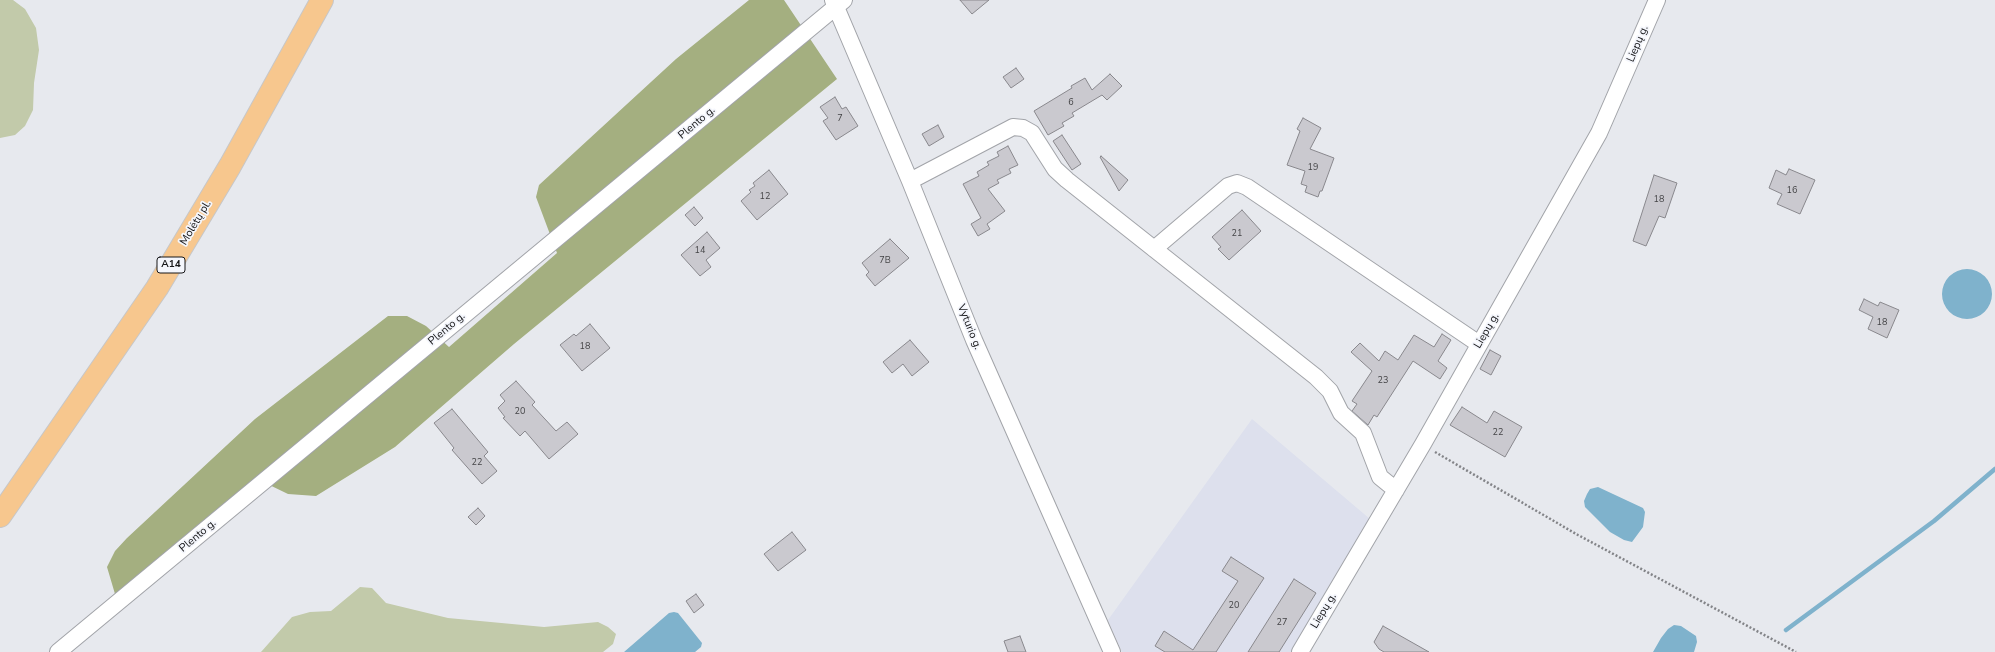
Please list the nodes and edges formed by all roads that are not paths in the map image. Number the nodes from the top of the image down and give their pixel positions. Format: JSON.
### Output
{"nodes":[{"id":1,"x":322,"y":0,"type":"edge"},
{"id":2,"x":1657,"y":0,"type":"edge"},
{"id":3,"x":838,"y":2,"type":"edge"},
{"id":4,"x":910,"y":181,"type":"junction"},
{"id":5,"x":1154,"y":249,"type":"junction"},
{"id":6,"x":1480,"y":344,"type":"junction"},
{"id":7,"x":1396,"y":490,"type":"junction"},
{"id":8,"x":0,"y":516,"type":"edge"},
{"id":9,"x":58,"y":652,"type":"edge"},
{"id":10,"x":1112,"y":652,"type":"edge"},
{"id":11,"x":1300,"y":652,"type":"edge"}],
"edges":[{"from":1,"to":8,"type":"highway","name":"Molėtų pl.","number":"A14"},
{"from":2,"to":6,"type":"street","name":"Liepų g."},
{"from":3,"to":4,"type":"street","name":"Vyturio g."},
{"from":3,"to":9,"type":"street","name":"Plento g."},
{"from":4,"to":5,"type":"street"},
{"from":4,"to":10,"type":"street","name":"Vyturio g."},
{"from":5,"to":6,"type":"street"},
{"from":5,"to":7,"type":"street"},
{"from":6,"to":7,"type":"street","name":"Liepų g."},
{"from":7,"to":11,"type":"street","name":"Liepų g."}]}
